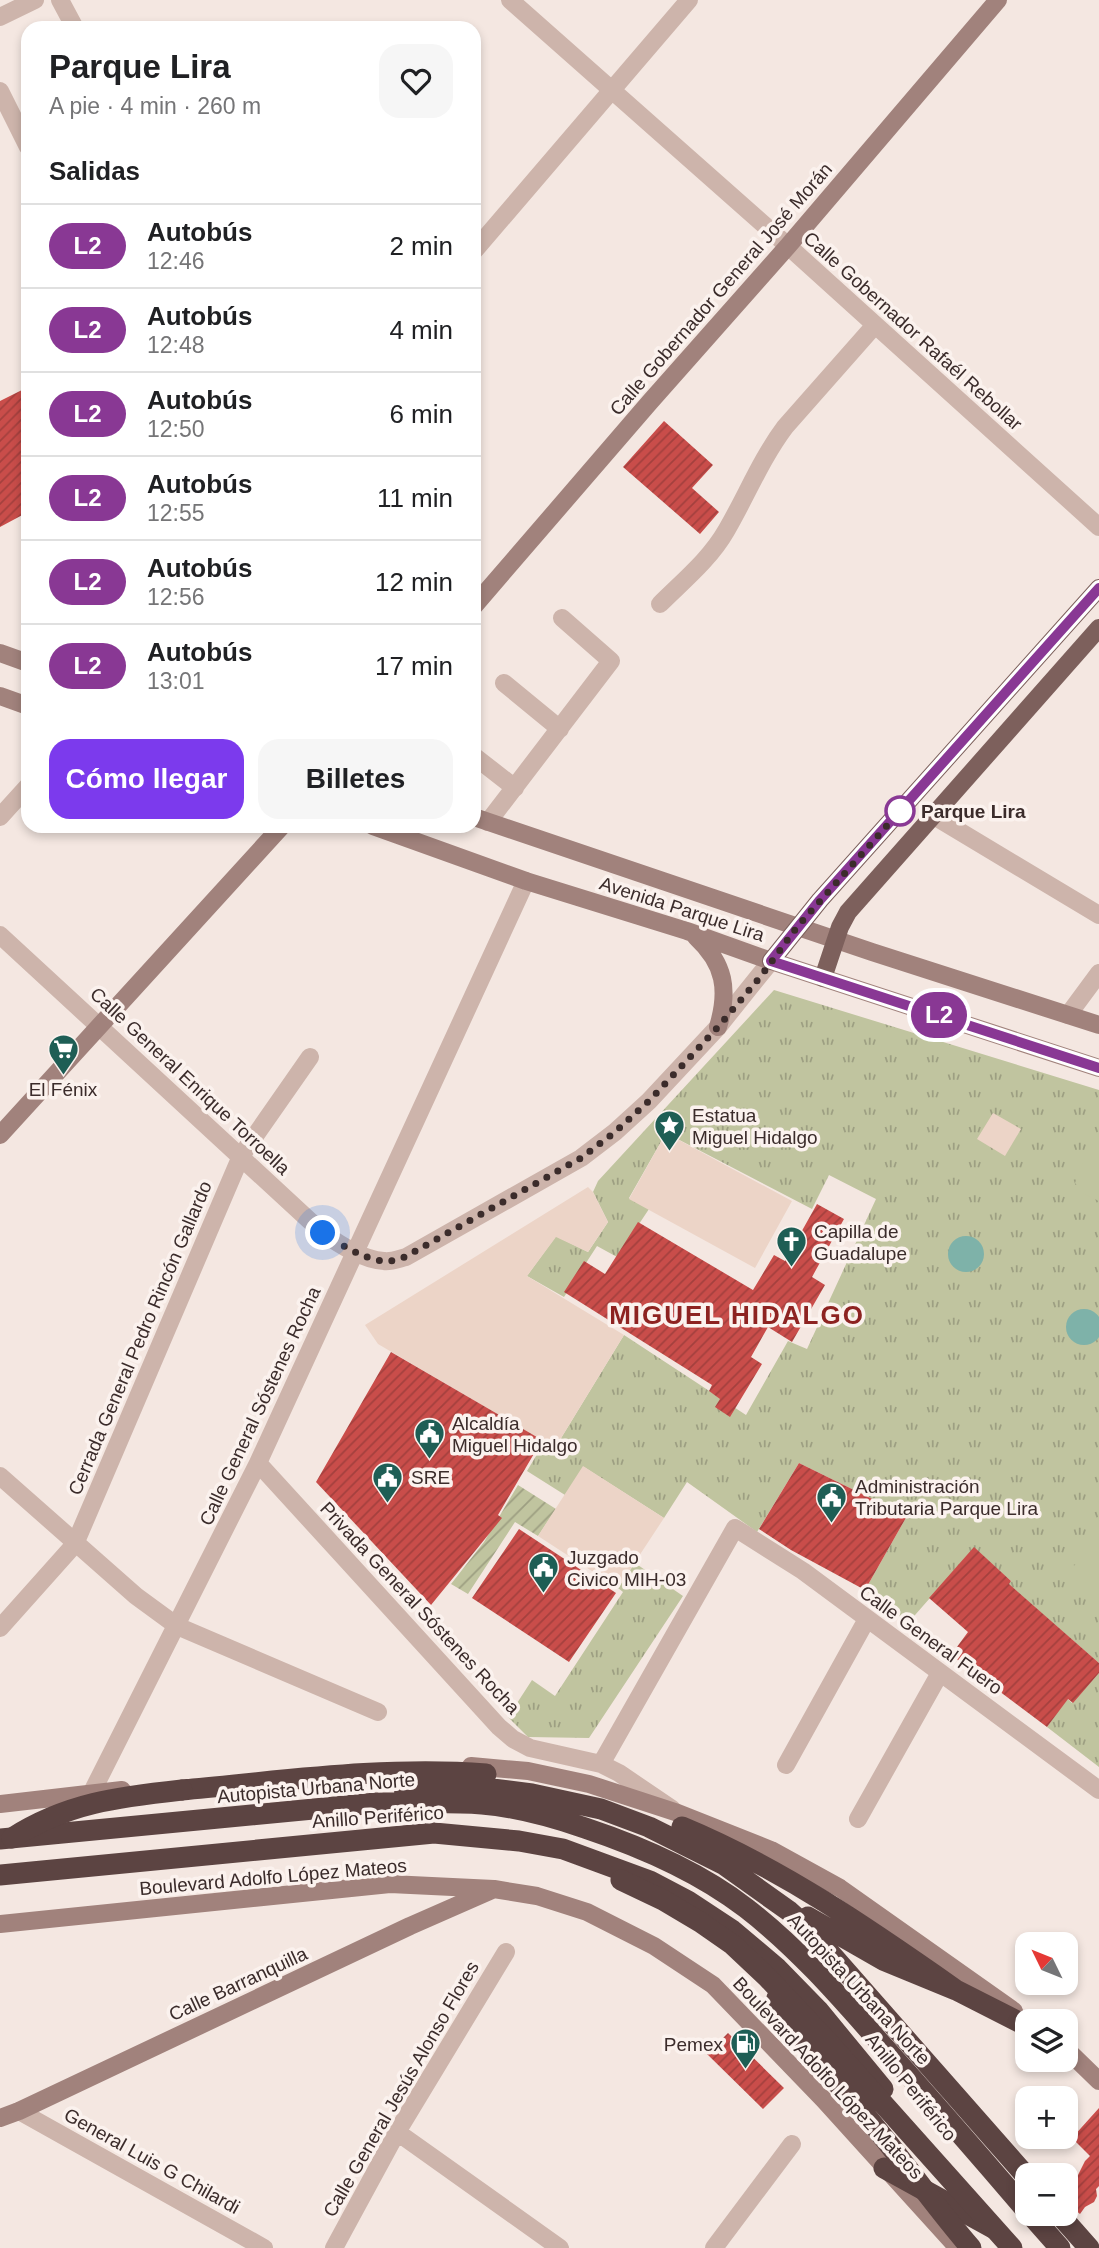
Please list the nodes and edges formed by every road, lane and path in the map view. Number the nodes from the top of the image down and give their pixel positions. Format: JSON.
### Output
{"nodes":[{"id":1,"x":35,"y":0,"type":"edge"},
{"id":2,"x":60,"y":0,"type":"edge"},
{"id":3,"x":510,"y":0,"type":"edge"},
{"id":4,"x":689,"y":0,"type":"edge"},
{"id":5,"x":998,"y":0,"type":"edge"},
{"id":6,"x":0,"y":17,"type":"edge"},
{"id":7,"x":71,"y":21,"type":"edge"},
{"id":8,"x":0,"y":91,"type":"edge"},
{"id":9,"x":612,"y":91,"type":"junction"},
{"id":10,"x":21,"y":134,"type":"edge"},
{"id":11,"x":481,"y":237,"type":"edge"},
{"id":12,"x":788,"y":246,"type":"junction"},
{"id":13,"x":875,"y":325,"type":"junction"},
{"id":14,"x":1099,"y":527,"type":"edge"},
{"id":15,"x":1099,"y":588,"type":"edge"},
{"id":16,"x":481,"y":598,"type":"edge"},
{"id":17,"x":660,"y":604,"type":"dead end"},
{"id":18,"x":562,"y":618,"type":"dead end"},
{"id":19,"x":1099,"y":628,"type":"edge"},
{"id":20,"x":0,"y":653,"type":"edge"},
{"id":21,"x":21,"y":660,"type":"edge"},
{"id":22,"x":504,"y":683,"type":"dead end"},
{"id":23,"x":0,"y":696,"type":"edge"},
{"id":24,"x":21,"y":704,"type":"edge"},
{"id":25,"x":560,"y":729,"type":"junction"},
{"id":26,"x":481,"y":761,"type":"edge"},
{"id":27,"x":515,"y":788,"type":"junction"},
{"id":28,"x":21,"y":794,"type":"edge"},
{"id":29,"x":934,"y":816,"type":"junction"},
{"id":30,"x":0,"y":817,"type":"edge"},
{"id":31,"x":481,"y":819,"type":"edge"},
{"id":32,"x":276,"y":833,"type":"edge"},
{"id":33,"x":392,"y":833,"type":"edge"},
{"id":34,"x":526,"y":881,"type":"junction"},
{"id":35,"x":1099,"y":915,"type":"edge"},
{"id":36,"x":797,"y":927,"type":"junction"},
{"id":37,"x":687,"y":931,"type":"junction"},
{"id":38,"x":0,"y":935,"type":"edge"},
{"id":39,"x":836,"y":940,"type":"junction"},
{"id":40,"x":771,"y":961,"type":"junction"},
{"id":41,"x":1099,"y":973,"type":"edge"},
{"id":42,"x":824,"y":978,"type":"junction"},
{"id":43,"x":1068,"y":1014,"type":"junction"},
{"id":44,"x":1099,"y":1025,"type":"edge"},
{"id":45,"x":99,"y":1026,"type":"junction"},
{"id":46,"x":718,"y":1027,"type":"junction"},
{"id":47,"x":310,"y":1057,"type":"dead end"},
{"id":48,"x":1099,"y":1068,"type":"edge"},
{"id":49,"x":0,"y":1135,"type":"edge"},
{"id":50,"x":240,"y":1156,"type":"junction"},
{"id":51,"x":356,"y":1252,"type":"junction"},
{"id":52,"x":258,"y":1463,"type":"junction"},
{"id":53,"x":0,"y":1476,"type":"edge"},
{"id":54,"x":75,"y":1544,"type":"junction"},
{"id":55,"x":867,"y":1619,"type":"junction"},
{"id":56,"x":177,"y":1626,"type":"junction"},
{"id":57,"x":0,"y":1628,"type":"edge"},
{"id":58,"x":940,"y":1673,"type":"junction"},
{"id":59,"x":378,"y":1712,"type":"dead end"},
{"id":60,"x":601,"y":1764,"type":"junction"},
{"id":61,"x":786,"y":1765,"type":"dead end"},
{"id":62,"x":1099,"y":1790,"type":"edge"},
{"id":63,"x":92,"y":1792,"type":"junction"},
{"id":64,"x":0,"y":1804,"type":"edge"},
{"id":65,"x":858,"y":1819,"type":"dead end"},
{"id":66,"x":683,"y":1821,"type":"junction"},
{"id":67,"x":4,"y":1835,"type":"edge"},
{"id":68,"x":723,"y":1864,"type":"junction"},
{"id":69,"x":0,"y":1875,"type":"edge"},
{"id":70,"x":0,"y":1881,"type":"edge"},
{"id":71,"x":494,"y":1889,"type":"junction"},
{"id":72,"x":852,"y":1918,"type":"junction"},
{"id":73,"x":0,"y":1924,"type":"edge"},
{"id":74,"x":506,"y":1952,"type":"dead end"},
{"id":75,"x":767,"y":1977,"type":"junction"},
{"id":76,"x":956,"y":1990,"type":"junction"},
{"id":77,"x":1015,"y":2015,"type":"edge"},
{"id":78,"x":1015,"y":2018,"type":"edge"},
{"id":79,"x":1078,"y":2061,"type":"edge"},
{"id":80,"x":1099,"y":2081,"type":"edge"},
{"id":81,"x":19,"y":2111,"type":"junction"},
{"id":82,"x":0,"y":2118,"type":"edge"},
{"id":83,"x":397,"y":2132,"type":"junction"},
{"id":84,"x":792,"y":2144,"type":"dead end"},
{"id":85,"x":1015,"y":2163,"type":"edge"},
{"id":86,"x":884,"y":2168,"type":"junction"},
{"id":87,"x":1015,"y":2196,"type":"edge"},
{"id":88,"x":1041,"y":2226,"type":"edge"},
{"id":89,"x":1070,"y":2226,"type":"edge"},
{"id":90,"x":1012,"y":2244,"type":"edge"},
{"id":91,"x":264,"y":2248,"type":"edge"},
{"id":92,"x":334,"y":2248,"type":"edge"},
{"id":93,"x":559,"y":2248,"type":"edge"},
{"id":94,"x":715,"y":2248,"type":"edge"},
{"id":95,"x":958,"y":2248,"type":"edge"},
{"id":96,"x":971,"y":2248,"type":"edge"},
{"id":97,"x":1060,"y":2248,"type":"edge"},
{"id":98,"x":1089,"y":2248,"type":"edge"}],
"edges":[{"from":1,"to":6,"type":"street"},
{"from":2,"to":7,"type":"street"},
{"from":3,"to":9,"type":"street","name":"Calle Gobernador Rafaél Rebollar"},
{"from":4,"to":9,"type":"street"},
{"from":5,"to":12,"type":"main road","name":"Calle Gobernador General José Morán"},
{"from":8,"to":10,"type":"street"},
{"from":9,"to":11,"type":"street"},
{"from":9,"to":12,"type":"street","name":"Calle Gobernador Rafaél Rebollar"},
{"from":12,"to":13,"type":"street","name":"Calle Gobernador Rafaél Rebollar"},
{"from":12,"to":16,"type":"main road","name":"Calle Gobernador General José Morán"},
{"from":13,"to":14,"type":"street","name":"Calle Gobernador Rafaél Rebollar"},
{"from":13,"to":17,"type":"street"},
{"from":15,"to":36,"type":"main road"},
{"from":18,"to":25,"type":"street"},
{"from":19,"to":29,"type":"main road"},
{"from":20,"to":21,"type":"main road"},
{"from":22,"to":25,"type":"street"},
{"from":23,"to":24,"type":"main road"},
{"from":25,"to":27,"type":"street"},
{"from":26,"to":27,"type":"street"},
{"from":27,"to":31,"type":"street"},
{"from":28,"to":30,"type":"street"},
{"from":29,"to":35,"type":"street"},
{"from":29,"to":39,"type":"main road"},
{"from":31,"to":36,"type":"main road","name":"Avenida Parque Lira"},
{"from":32,"to":45,"type":"main road"},
{"from":33,"to":34,"type":"main road","name":"Avenida Parque Lira"},
{"from":34,"to":37,"type":"main road","name":"Avenida Parque Lira"},
{"from":34,"to":51,"type":"street","name":"Calle General Sóstenes Rocha"},
{"from":36,"to":39,"type":"main road","name":"Avenida Parque Lira"},
{"from":36,"to":40,"type":"main road"},
{"from":37,"to":40,"type":"main road","name":"Avenida Parque Lira"},
{"from":37,"to":46,"type":"main road"},
{"from":38,"to":45,"type":"street","name":"Calle General Enrique Torroella"},
{"from":39,"to":42,"type":"main road"},
{"from":39,"to":43,"type":"main road","name":"Avenida Parque Lira"},
{"from":40,"to":42,"type":"main road","name":"Avenida Parque Lira"},
{"from":40,"to":46,"type":"street","name":"Calle General Enrique Torroella"},
{"from":41,"to":43,"type":"street"},
{"from":42,"to":48,"type":"main road","name":"Avenida Parque Lira"},
{"from":43,"to":44,"type":"main road","name":"Avenida Parque Lira"},
{"from":45,"to":49,"type":"main road"},
{"from":45,"to":50,"type":"street","name":"Calle General Enrique Torroella"},
{"from":46,"to":51,"type":"street","name":"Calle General Enrique Torroella"},
{"from":47,"to":50,"type":"street","name":"Cerrada General Pedro Rincón Gallardo"},
{"from":50,"to":51,"type":"street","name":"Calle General Enrique Torroella"},
{"from":50,"to":54,"type":"street","name":"Cerrada General Pedro Rincón Gallardo"},
{"from":51,"to":52,"type":"street","name":"Calle General Sóstenes Rocha"},
{"from":52,"to":56,"type":"street","name":"Calle General Sóstenes Rocha"},
{"from":52,"to":60,"type":"street","name":"Privada General Sóstenes Rocha"},
{"from":53,"to":54,"type":"street"},
{"from":54,"to":56,"type":"street"},
{"from":54,"to":57,"type":"street","name":"Cerrada General Pedro Rincón Gallardo"},
{"from":55,"to":58,"type":"street","name":"Calle General Fuero"},
{"from":55,"to":60,"type":"street","name":"Calle General Fuero"},
{"from":55,"to":61,"type":"street"},
{"from":56,"to":59,"type":"street"},
{"from":56,"to":63,"type":"street","name":"Calle General Sóstenes Rocha"},
{"from":58,"to":62,"type":"street","name":"Calle General Fuero"},
{"from":58,"to":65,"type":"street"},
{"from":60,"to":66,"type":"street","name":"Privada General Sóstenes Rocha"},
{"from":63,"to":64,"type":"main road"},
{"from":63,"to":66,"type":"main road"},
{"from":66,"to":67,"type":"highway","bridge":true},
{"from":66,"to":72,"type":"highway"},
{"from":66,"to":77,"type":"main road"},
{"from":67,"to":68,"type":"highway","name":"Anillo Periférico"},
{"from":67,"to":87,"type":"highway","name":"Autopista Urbana Norte"},
{"from":68,"to":72,"type":"highway"},
{"from":68,"to":76,"type":"highway"},
{"from":68,"to":85,"type":"highway","name":"Anillo Periférico"},
{"from":69,"to":90,"type":"highway","name":"Anillo Periférico"},
{"from":70,"to":75,"type":"highway","bridge":true},
{"from":71,"to":73,"type":"main road","name":"Boulevard Adolfo López Mateos"},
{"from":71,"to":81,"type":"main road","name":"Calle Barranquilla"},
{"from":71,"to":86,"type":"main road","name":"Boulevard Adolfo López Mateos"},
{"from":72,"to":76,"type":"highway"},
{"from":74,"to":83,"type":"street","name":"Calle General Jesús Alonso Flores"},
{"from":75,"to":90,"type":"highway","bridge":true},
{"from":75,"to":96,"type":"highway","bridge":true},
{"from":76,"to":78,"type":"highway"},
{"from":79,"to":80,"type":"main road"},
{"from":81,"to":82,"type":"main road","name":"Calle Barranquilla"},
{"from":81,"to":91,"type":"street","name":"General Luis G Chilardi"},
{"from":83,"to":92,"type":"street","name":"Calle General Jesús Alonso Flores"},
{"from":83,"to":93,"type":"street"},
{"from":84,"to":94,"type":"street"},
{"from":86,"to":90,"type":"highway"},
{"from":86,"to":95,"type":"main road","name":"Boulevard Adolfo López Mateos"},
{"from":88,"to":97,"type":"highway","name":"Autopista Urbana Norte"},
{"from":89,"to":98,"type":"highway"}]}
